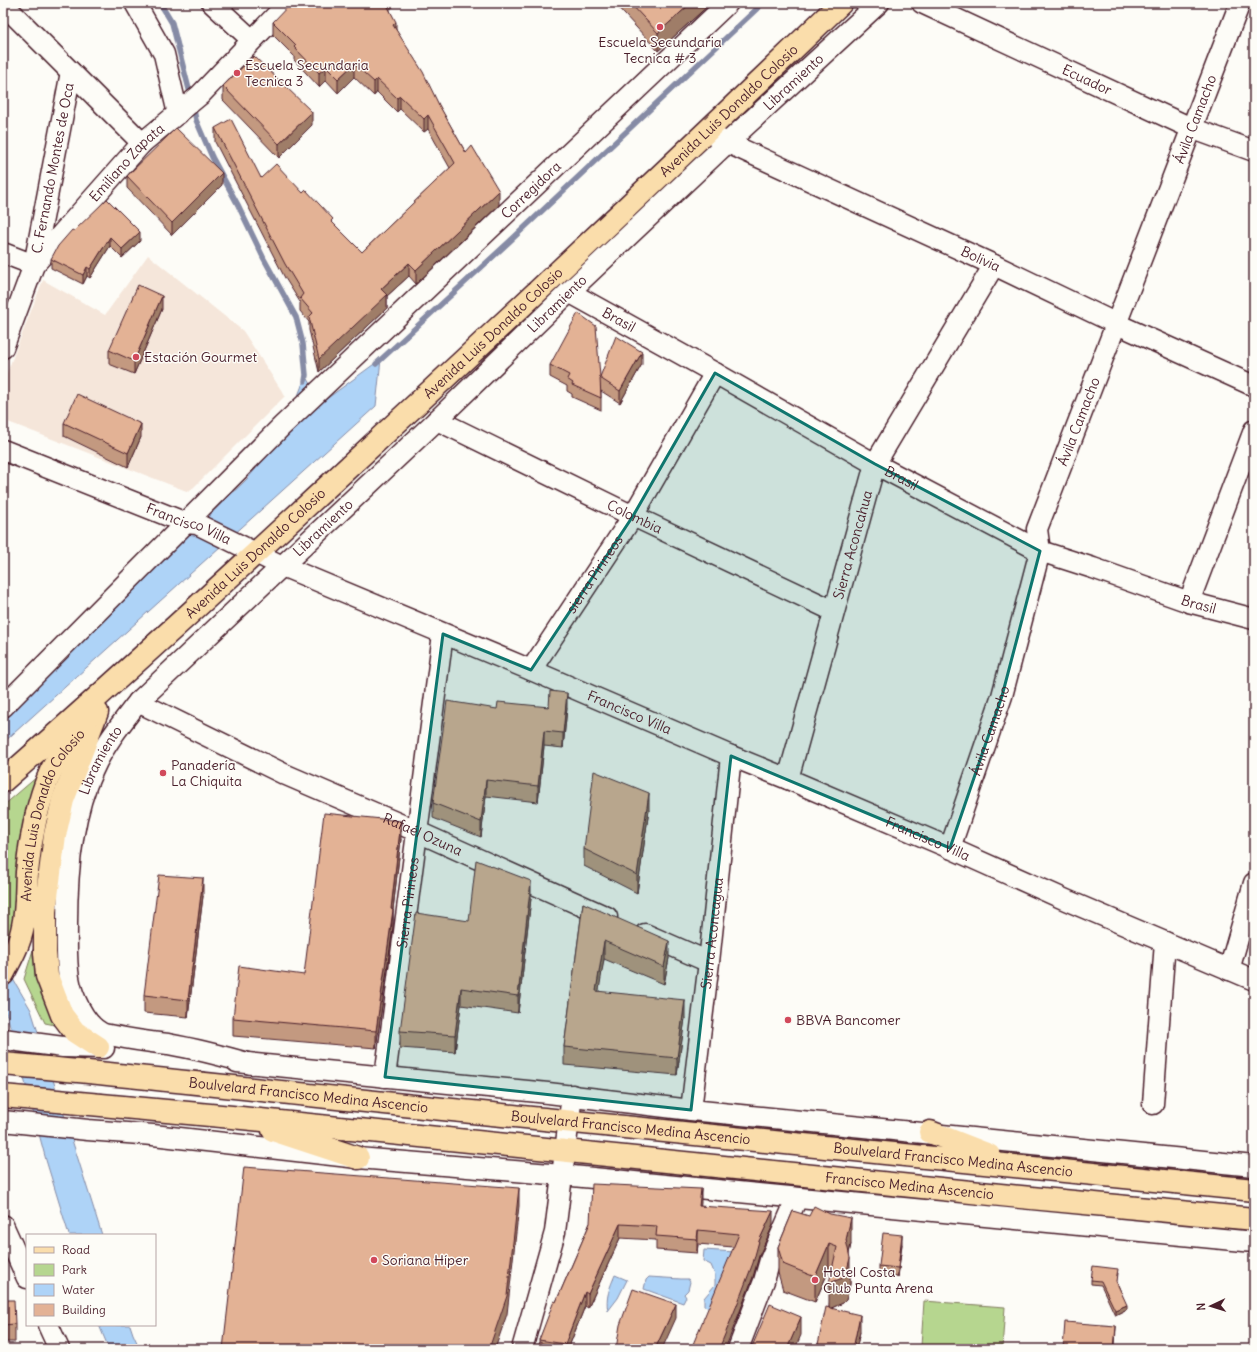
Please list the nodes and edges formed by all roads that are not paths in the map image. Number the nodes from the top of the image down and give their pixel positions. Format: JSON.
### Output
{"nodes":[{"id":1,"x":135,"y":3,"type":"edge"},
{"id":2,"x":212,"y":3,"type":"edge"},
{"id":3,"x":288,"y":3,"type":"edge"},
{"id":4,"x":728,"y":3,"type":"edge"},
{"id":5,"x":842,"y":3,"type":"edge"},
{"id":6,"x":879,"y":3,"type":"edge"},
{"id":7,"x":922,"y":3,"type":"edge"},
{"id":8,"x":1240,"y":3,"type":"edge"},
{"id":9,"x":3,"y":4,"type":"edge"},
{"id":10,"x":252,"y":40,"type":"junction"},
{"id":11,"x":71,"y":72,"type":"junction"},
{"id":12,"x":188,"y":105,"type":"junction"},
{"id":13,"x":1191,"y":128,"type":"junction"},
{"id":14,"x":706,"y":133,"type":"junction"},
{"id":15,"x":142,"y":143,"type":"junction"},
{"id":16,"x":727,"y":143,"type":"junction"},
{"id":17,"x":1254,"y":151,"type":"edge"},
{"id":18,"x":3,"y":253,"type":"edge"},
{"id":19,"x":34,"y":264,"type":"junction"},
{"id":20,"x":994,"y":265,"type":"junction"},
{"id":21,"x":569,"y":292,"type":"junction"},
{"id":22,"x":1117,"y":324,"type":"junction"},
{"id":23,"x":503,"y":325,"type":"junction"},
{"id":24,"x":520,"y":339,"type":"junction"},
{"id":25,"x":3,"y":348,"type":"edge"},
{"id":26,"x":715,"y":373,"type":"junction"},
{"id":27,"x":1254,"y":386,"type":"edge"},
{"id":28,"x":437,"y":420,"type":"junction"},
{"id":29,"x":1254,"y":430,"type":"edge"},
{"id":30,"x":3,"y":450,"type":"edge"},
{"id":31,"x":875,"y":464,"type":"junction"},
{"id":32,"x":633,"y":516,"type":"junction"},
{"id":33,"x":191,"y":524,"type":"junction"},
{"id":34,"x":1040,"y":551,"type":"junction"},
{"id":35,"x":256,"y":554,"type":"junction"},
{"id":36,"x":282,"y":566,"type":"junction"},
{"id":37,"x":1189,"y":602,"type":"junction"},
{"id":38,"x":834,"y":612,"type":"junction"},
{"id":39,"x":1254,"y":619,"type":"edge"},
{"id":40,"x":443,"y":634,"type":"junction"},
{"id":41,"x":141,"y":658,"type":"junction"},
{"id":42,"x":531,"y":670,"type":"junction"},
{"id":43,"x":138,"y":702,"type":"junction"},
{"id":44,"x":3,"y":707,"type":"edge"},
{"id":45,"x":97,"y":712,"type":"junction"},
{"id":46,"x":731,"y":756,"type":"junction"},
{"id":47,"x":788,"y":779,"type":"junction"},
{"id":48,"x":3,"y":781,"type":"edge"},
{"id":49,"x":416,"y":831,"type":"junction"},
{"id":50,"x":950,"y":848,"type":"junction"},
{"id":51,"x":1254,"y":883,"type":"edge"},
{"id":52,"x":1165,"y":942,"type":"junction"},
{"id":53,"x":709,"y":962,"type":"junction"},
{"id":54,"x":1229,"y":970,"type":"junction"},
{"id":55,"x":3,"y":974,"type":"edge"},
{"id":56,"x":1254,"y":980,"type":"edge"},
{"id":57,"x":3,"y":1040,"type":"edge"},
{"id":58,"x":98,"y":1047,"type":"junction"},
{"id":59,"x":5,"y":1064,"type":"edge"},
{"id":60,"x":251,"y":1064,"type":"junction"},
{"id":61,"x":385,"y":1077,"type":"junction"},
{"id":62,"x":572,"y":1095,"type":"junction"},
{"id":63,"x":7,"y":1096,"type":"edge"},
{"id":64,"x":1153,"y":1104,"type":"dead end"},
{"id":65,"x":691,"y":1110,"type":"junction"},
{"id":66,"x":232,"y":1117,"type":"junction"},
{"id":67,"x":9,"y":1121,"type":"edge"},
{"id":68,"x":569,"y":1121,"type":"junction"},
{"id":69,"x":930,"y":1132,"type":"junction"},
{"id":70,"x":565,"y":1150,"type":"junction"},
{"id":71,"x":358,"y":1158,"type":"junction"},
{"id":72,"x":1016,"y":1166,"type":"junction"},
{"id":73,"x":1254,"y":1166,"type":"edge"},
{"id":74,"x":562,"y":1175,"type":"junction"},
{"id":75,"x":1254,"y":1190,"type":"edge"},
{"id":76,"x":797,"y":1198,"type":"junction"},
{"id":77,"x":1254,"y":1219,"type":"edge"},
{"id":78,"x":3,"y":1225,"type":"edge"},
{"id":79,"x":1254,"y":1242,"type":"edge"},
{"id":80,"x":26,"y":1276,"type":"edge"},
{"id":81,"x":48,"y":1326,"type":"edge"},
{"id":82,"x":59,"y":1349,"type":"edge"},
{"id":83,"x":522,"y":1349,"type":"edge"},
{"id":84,"x":738,"y":1349,"type":"edge"}],
"edges":[{"from":1,"to":12,"type":"street"},
{"from":2,"to":10,"type":"street"},
{"from":3,"to":10,"type":"street","name":"Emiliano Zapata"},
{"from":4,"to":33,"type":"street","name":"Corregidora"},
{"from":5,"to":14,"type":"main road","name":"Avenida Luis Donaldo Colosio"},
{"from":6,"to":16,"type":"street","name":"Libramiento"},
{"from":7,"to":13,"type":"street","name":"Ecuador"},
{"from":8,"to":13,"type":"street","name":"Ávila Camacho"},
{"from":9,"to":11,"type":"street"},
{"from":10,"to":12,"type":"street","name":"Emiliano Zapata"},
{"from":11,"to":15,"type":"street"},
{"from":11,"to":19,"type":"street","name":"C. Fernando Montes de Oca"},
{"from":12,"to":15,"type":"street","name":"Emiliano Zapata"},
{"from":13,"to":17,"type":"street","name":"Ecuador"},
{"from":13,"to":22,"type":"street","name":"Ávila Camacho"},
{"from":14,"to":16,"type":"street","name":"Bolivia"},
{"from":14,"to":23,"type":"main road","name":"Avenida Luis Donaldo Colosio"},
{"from":15,"to":19,"type":"street","name":"Emiliano Zapata"},
{"from":16,"to":20,"type":"street","name":"Bolivia"},
{"from":16,"to":21,"type":"street","name":"Libramiento"},
{"from":18,"to":19,"type":"street"},
{"from":19,"to":25,"type":"street","name":"Emiliano Zapata"},
{"from":20,"to":22,"type":"street","name":"Bolivia"},
{"from":20,"to":31,"type":"street","name":"Sierra Aconcahua"},
{"from":21,"to":24,"type":"street","name":"Libramiento"},
{"from":21,"to":26,"type":"street","name":"Brasil"},
{"from":22,"to":27,"type":"street","name":"Bolivia"},
{"from":22,"to":34,"type":"street","name":"Ávila Camacho"},
{"from":23,"to":24,"type":"street"},
{"from":23,"to":35,"type":"main road","name":"Avenida Luis Donaldo Colosio"},
{"from":24,"to":28,"type":"street","name":"Libramiento"},
{"from":26,"to":31,"type":"street","name":"Brasil"},
{"from":26,"to":32,"type":"street","name":"sierra Pirineos"},
{"from":28,"to":32,"type":"street","name":"Colombia"},
{"from":28,"to":36,"type":"street","name":"Libramiento"},
{"from":29,"to":37,"type":"street"},
{"from":30,"to":33,"type":"street","name":"Francisco Villa"},
{"from":31,"to":34,"type":"street","name":"Brasil"},
{"from":31,"to":38,"type":"street","name":"Sierra Aconcahua"},
{"from":32,"to":38,"type":"street","name":"Colombia"},
{"from":32,"to":42,"type":"street","name":"sierra Pirineos"},
{"from":33,"to":35,"type":"street","name":"Francisco Villa"},
{"from":33,"to":44,"type":"street","name":"Corregidora"},
{"from":34,"to":37,"type":"street","name":"Brasil"},
{"from":34,"to":50,"type":"street","name":"Ávila Camacho"},
{"from":35,"to":36,"type":"street","name":"Francisco Villa"},
{"from":35,"to":41,"type":"main road","name":"Avenida Luis Donaldo Colosio"},
{"from":36,"to":40,"type":"street","name":"Francisco Villa"},
{"from":36,"to":43,"type":"street","name":"Libramiento"},
{"from":37,"to":39,"type":"street","name":"Brasil"},
{"from":38,"to":47,"type":"street","name":"Sierra Aconcahua"},
{"from":40,"to":42,"type":"street","name":"Francisco Villa"},
{"from":40,"to":49,"type":"street","name":"Sierra Pirineos"},
{"from":41,"to":45,"type":"main road","name":"Avenida Luis Donaldo Colosio"},
{"from":41,"to":48,"type":"main road","name":"Avenida Luis Donaldo Colosio"},
{"from":42,"to":46,"type":"street","name":"Francisco Villa"},
{"from":43,"to":49,"type":"street","name":"Rafaél Ozuna"},
{"from":43,"to":60,"type":"street","name":"Libramiento"},
{"from":45,"to":55,"type":"main road","name":"Avenida Luis Donaldo Colosio"},
{"from":45,"to":58,"type":"main road"},
{"from":46,"to":47,"type":"street","name":"Francisco Villa"},
{"from":46,"to":53,"type":"street","name":"Sierra Aconcagua"},
{"from":47,"to":50,"type":"street","name":"Francisco Villa"},
{"from":49,"to":53,"type":"street","name":"Rafaél Ozuna"},
{"from":49,"to":61,"type":"street","name":"Sierra Pirineos"},
{"from":50,"to":52,"type":"street","name":"Francisco Villa"},
{"from":51,"to":54,"type":"street"},
{"from":52,"to":54,"type":"street","name":"Francisco Villa"},
{"from":52,"to":64,"type":"street"},
{"from":53,"to":65,"type":"street","name":"Sierra Aconcagua"},
{"from":54,"to":56,"type":"street","name":"Francisco Villa"},
{"from":57,"to":58,"type":"street"},
{"from":58,"to":60,"type":"street"},
{"from":59,"to":68,"type":"main road","name":"Boulvelard Francisco Medina Ascencio"},
{"from":60,"to":61,"type":"street"},
{"from":61,"to":62,"type":"street"},
{"from":62,"to":65,"type":"street"},
{"from":62,"to":68,"type":"street"},
{"from":63,"to":66,"type":"main road"},
{"from":65,"to":69,"type":"street"},
{"from":66,"to":70,"type":"main road"},
{"from":66,"to":71,"type":"main road"},
{"from":67,"to":71,"type":"street"},
{"from":68,"to":70,"type":"street"},
{"from":68,"to":72,"type":"main road","name":"Boulvelard Francisco Medina Ascencio"},
{"from":69,"to":72,"type":"main road"},
{"from":69,"to":73,"type":"street"},
{"from":70,"to":74,"type":"street"},
{"from":70,"to":77,"type":"main road","name":"Francisco Medina Ascencio"},
{"from":71,"to":74,"type":"street"},
{"from":72,"to":75,"type":"main road","name":"Boulvelard Francisco Medina Ascencio"},
{"from":74,"to":76,"type":"street"},
{"from":74,"to":83,"type":"street"},
{"from":76,"to":79,"type":"street"},
{"from":76,"to":84,"type":"street"},
{"from":78,"to":80,"type":"street"},
{"from":81,"to":82,"type":"street"}]}
